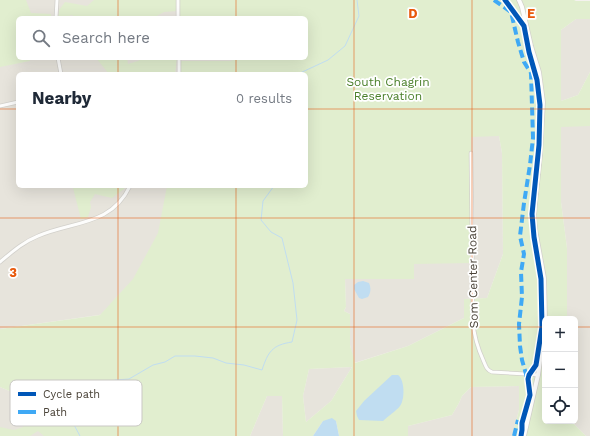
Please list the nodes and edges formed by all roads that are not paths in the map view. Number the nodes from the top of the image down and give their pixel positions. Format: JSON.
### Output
{"nodes":[{"id":1,"x":57,"y":0,"type":"edge"},
{"id":2,"x":178,"y":0,"type":"edge"},
{"id":3,"x":519,"y":0,"type":"edge"},
{"id":4,"x":56,"y":16,"type":"edge"},
{"id":5,"x":178,"y":16,"type":"edge"},
{"id":6,"x":58,"y":60,"type":"edge"},
{"id":7,"x":179,"y":60,"type":"edge"},
{"id":8,"x":61,"y":72,"type":"edge"},
{"id":9,"x":179,"y":72,"type":"edge"},
{"id":10,"x":16,"y":102,"type":"edge"},
{"id":11,"x":0,"y":106,"type":"edge"},
{"id":12,"x":471,"y":153,"type":"dead end"},
{"id":13,"x":129,"y":188,"type":"edge"},
{"id":14,"x":0,"y":262,"type":"edge"},
{"id":15,"x":545,"y":316,"type":"edge"},
{"id":16,"x":542,"y":346,"type":"edge"},
{"id":17,"x":538,"y":375,"type":"junction"},
{"id":18,"x":524,"y":436,"type":"edge"}],
"edges":[{"from":1,"to":4,"type":"street"},
{"from":2,"to":5,"type":"street"},
{"from":3,"to":15,"type":"street"},
{"from":6,"to":8,"type":"street"},
{"from":7,"to":9,"type":"street"},
{"from":10,"to":11,"type":"street"},
{"from":12,"to":17,"type":"street","name":"Som Center Road"},
{"from":13,"to":14,"type":"street"},
{"from":16,"to":17,"type":"street"},
{"from":17,"to":18,"type":"street"}]}
